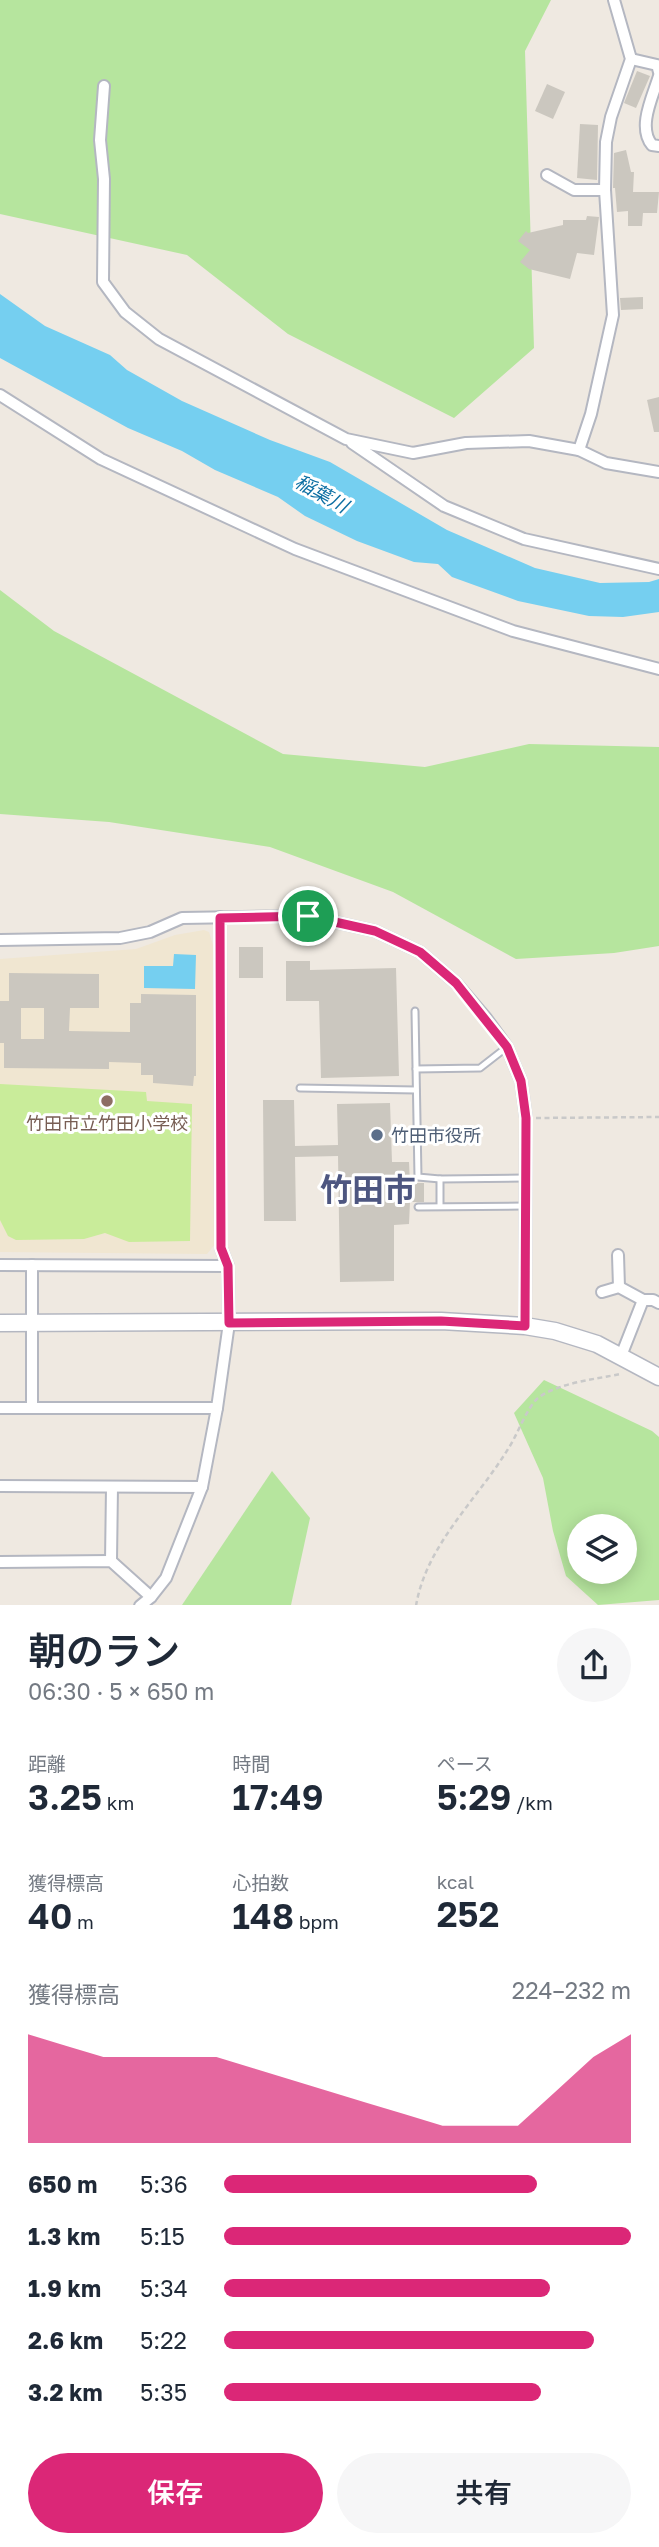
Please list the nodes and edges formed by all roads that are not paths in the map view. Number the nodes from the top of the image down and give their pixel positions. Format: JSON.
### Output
{"nodes":[{"id":1,"x":614,"y":0,"type":"edge"},
{"id":2,"x":631,"y":59,"type":"junction"},
{"id":3,"x":659,"y":74,"type":"edge"},
{"id":4,"x":104,"y":86,"type":"dead end"},
{"id":5,"x":659,"y":146,"type":"edge"},
{"id":6,"x":547,"y":175,"type":"dead end"},
{"id":7,"x":605,"y":190,"type":"junction"},
{"id":8,"x":0,"y":395,"type":"edge"},
{"id":9,"x":346,"y":439,"type":"junction"},
{"id":10,"x":579,"y":450,"type":"junction"},
{"id":11,"x":659,"y":472,"type":"edge"},
{"id":12,"x":659,"y":569,"type":"edge"},
{"id":13,"x":659,"y":669,"type":"edge"},
{"id":14,"x":220,"y":918,"type":"junction"},
{"id":15,"x":0,"y":940,"type":"edge"},
{"id":16,"x":415,"y":1011,"type":"dead end"},
{"id":17,"x":507,"y":1047,"type":"junction"},
{"id":18,"x":416,"y":1069,"type":"junction"},
{"id":19,"x":300,"y":1088,"type":"dead end"},
{"id":20,"x":416,"y":1090,"type":"junction"},
{"id":21,"x":524,"y":1178,"type":"junction"},
{"id":22,"x":440,"y":1179,"type":"junction"},
{"id":23,"x":440,"y":1206,"type":"junction"},
{"id":24,"x":524,"y":1206,"type":"junction"},
{"id":25,"x":418,"y":1207,"type":"dead end"},
{"id":26,"x":618,"y":1255,"type":"dead end"},
{"id":27,"x":0,"y":1265,"type":"edge"},
{"id":28,"x":32,"y":1265,"type":"junction"},
{"id":29,"x":228,"y":1266,"type":"junction"},
{"id":30,"x":619,"y":1287,"type":"junction"},
{"id":31,"x":602,"y":1292,"type":"dead end"},
{"id":32,"x":643,"y":1300,"type":"junction"},
{"id":33,"x":659,"y":1303,"type":"edge"},
{"id":34,"x":0,"y":1323,"type":"edge"},
{"id":35,"x":32,"y":1323,"type":"junction"},
{"id":36,"x":229,"y":1323,"type":"junction"},
{"id":37,"x":525,"y":1326,"type":"junction"},
{"id":38,"x":628,"y":1359,"type":"junction"},
{"id":39,"x":659,"y":1377,"type":"edge"},
{"id":40,"x":0,"y":1408,"type":"edge"},
{"id":41,"x":32,"y":1408,"type":"junction"},
{"id":42,"x":217,"y":1408,"type":"junction"},
{"id":43,"x":0,"y":1486,"type":"edge"},
{"id":44,"x":112,"y":1486,"type":"junction"},
{"id":45,"x":202,"y":1487,"type":"junction"},
{"id":46,"x":111,"y":1561,"type":"junction"},
{"id":47,"x":0,"y":1562,"type":"edge"},
{"id":48,"x":150,"y":1597,"type":"junction"},
{"id":49,"x":140,"y":1605,"type":"edge"}],
"edges":[{"from":1,"to":2,"type":"street"},
{"from":2,"to":3,"type":"street"},
{"from":2,"to":7,"type":"street"},
{"from":3,"to":5,"type":"street"},
{"from":4,"to":9,"type":"street"},
{"from":6,"to":7,"type":"street"},
{"from":7,"to":10,"type":"street"},
{"from":8,"to":13,"type":"street"},
{"from":9,"to":10,"type":"street"},
{"from":9,"to":12,"type":"street"},
{"from":10,"to":11,"type":"street"},
{"from":14,"to":15,"type":"street"},
{"from":14,"to":17,"type":"street"},
{"from":14,"to":29,"type":"street"},
{"from":16,"to":18,"type":"lane"},
{"from":17,"to":18,"type":"lane"},
{"from":17,"to":21,"type":"street"},
{"from":18,"to":20,"type":"lane"},
{"from":19,"to":20,"type":"lane"},
{"from":20,"to":22,"type":"lane"},
{"from":21,"to":22,"type":"lane"},
{"from":21,"to":24,"type":"street"},
{"from":22,"to":23,"type":"lane"},
{"from":23,"to":24,"type":"lane"},
{"from":23,"to":25,"type":"lane"},
{"from":24,"to":37,"type":"street"},
{"from":26,"to":30,"type":"street"},
{"from":27,"to":28,"type":"street"},
{"from":28,"to":29,"type":"street"},
{"from":28,"to":35,"type":"street"},
{"from":29,"to":36,"type":"street"},
{"from":30,"to":31,"type":"street"},
{"from":30,"to":32,"type":"street"},
{"from":32,"to":33,"type":"street"},
{"from":32,"to":38,"type":"street"},
{"from":34,"to":35,"type":"street"},
{"from":35,"to":36,"type":"street"},
{"from":35,"to":41,"type":"street"},
{"from":36,"to":37,"type":"street"},
{"from":36,"to":42,"type":"street"},
{"from":37,"to":38,"type":"street"},
{"from":38,"to":39,"type":"street"},
{"from":40,"to":41,"type":"street"},
{"from":41,"to":42,"type":"street"},
{"from":42,"to":45,"type":"street"},
{"from":43,"to":44,"type":"street"},
{"from":44,"to":45,"type":"street"},
{"from":44,"to":46,"type":"street"},
{"from":45,"to":48,"type":"street"},
{"from":46,"to":47,"type":"street"},
{"from":46,"to":48,"type":"street"},
{"from":48,"to":49,"type":"street"}]}
